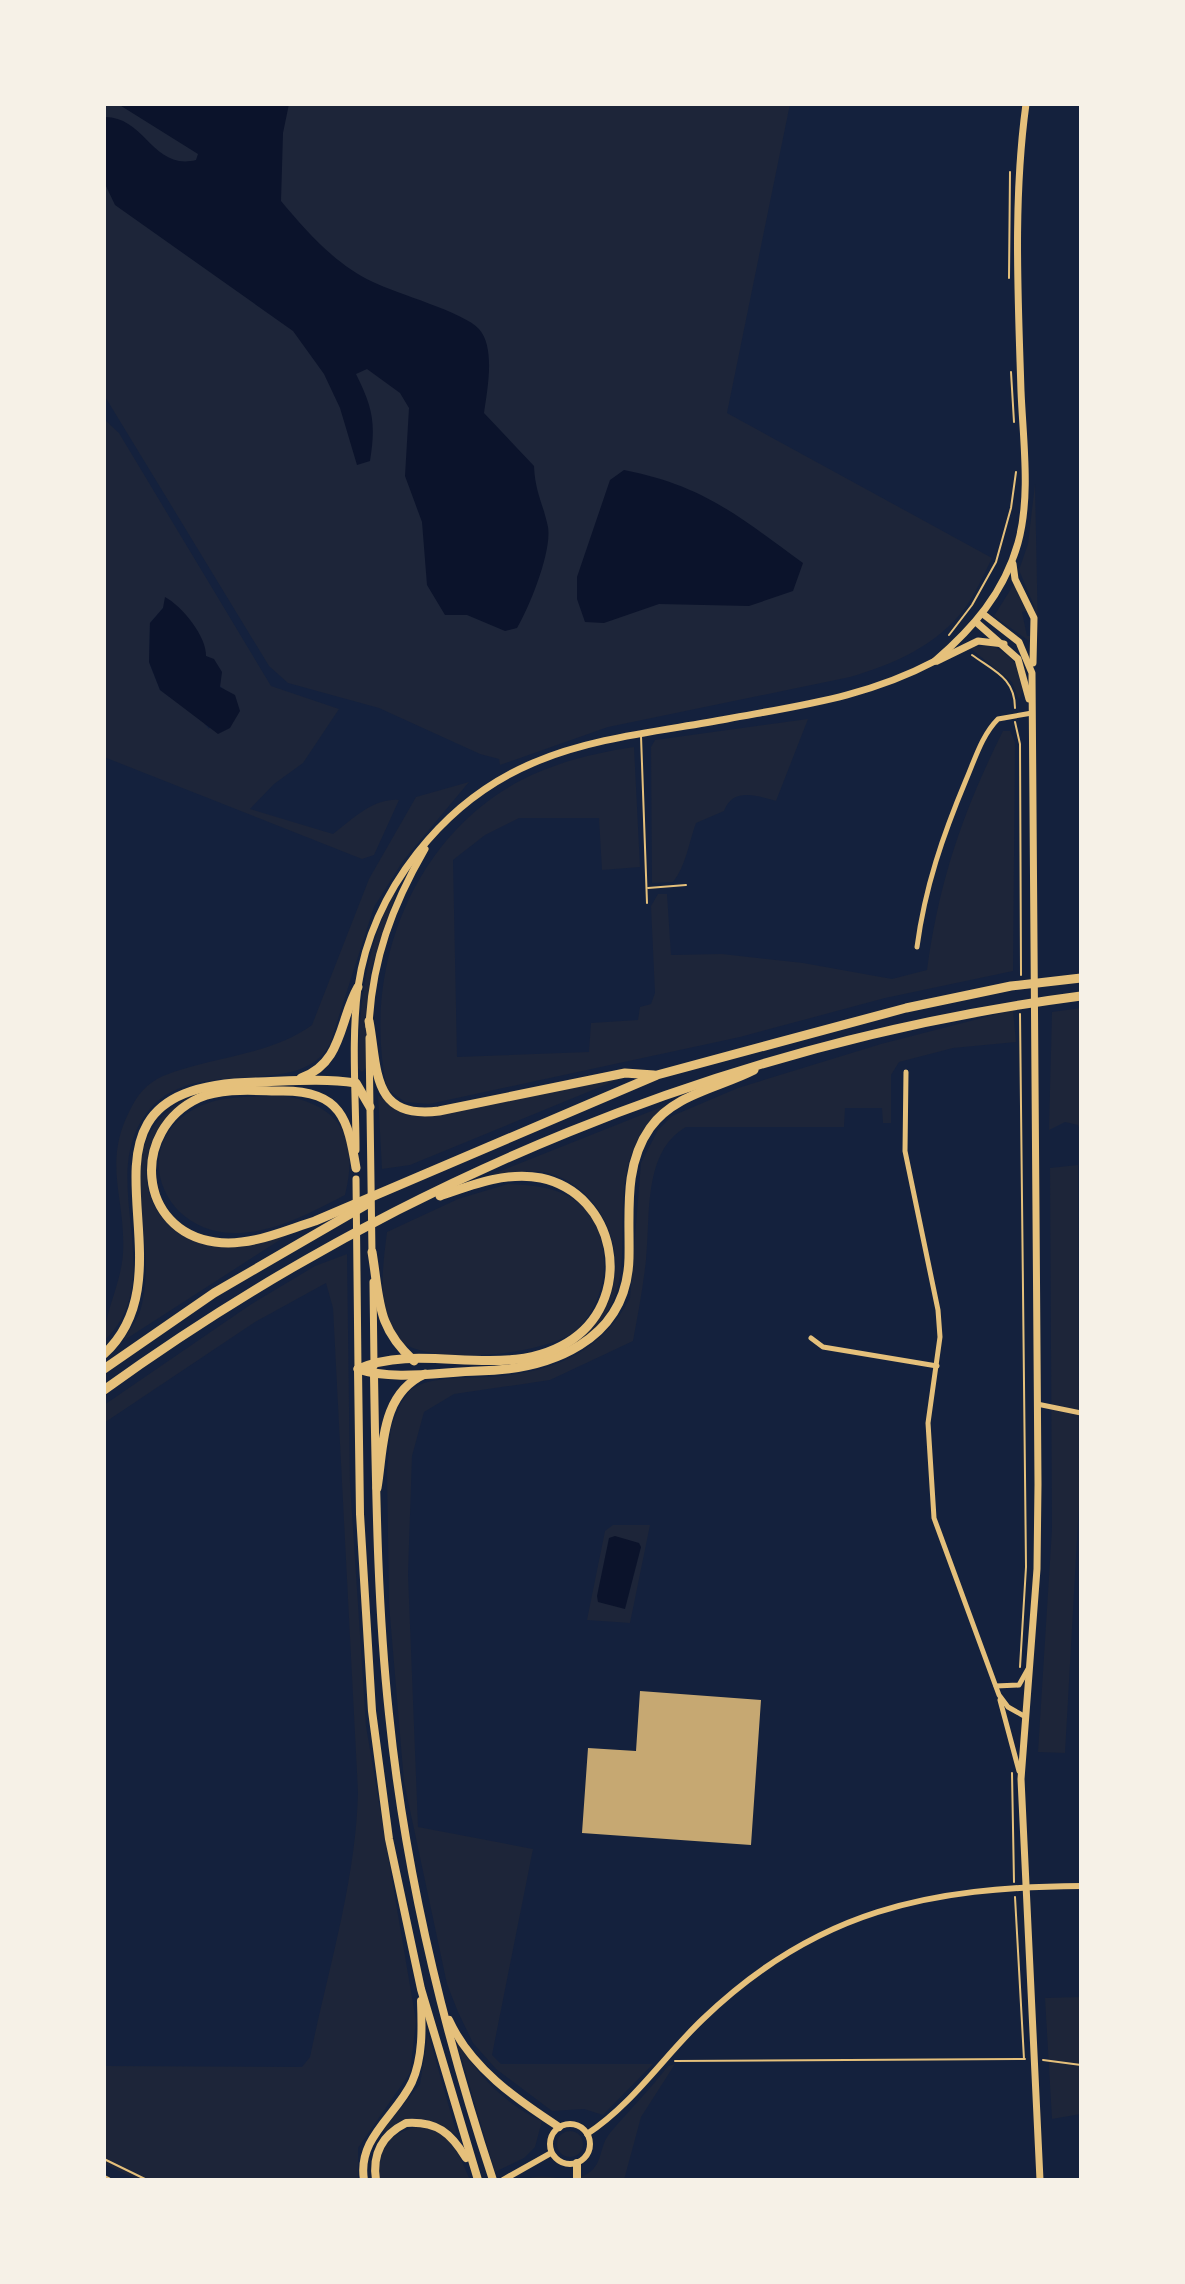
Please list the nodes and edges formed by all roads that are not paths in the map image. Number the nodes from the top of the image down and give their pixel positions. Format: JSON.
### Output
{"nodes":[{"id":1,"x":1026,"y":104,"type":"edge"},
{"id":2,"x":1013,"y":557,"type":"junction"},
{"id":3,"x":983,"y":614,"type":"junction"},
{"id":4,"x":976,"y":622,"type":"junction"},
{"id":5,"x":1006,"y":645,"type":"junction"},
{"id":6,"x":935,"y":661,"type":"junction"},
{"id":7,"x":1032,"y":673,"type":"junction"},
{"id":8,"x":1032,"y":713,"type":"junction"},
{"id":9,"x":641,"y":735,"type":"junction"},
{"id":10,"x":430,"y":840,"type":"junction"},
{"id":11,"x":686,"y":885,"type":"dead end"},
{"id":12,"x":647,"y":888,"type":"junction"},
{"id":13,"x":647,"y":903,"type":"dead end"},
{"id":14,"x":917,"y":947,"type":"dead end"},
{"id":15,"x":1081,"y":978,"type":"edge"},
{"id":16,"x":358,"y":987,"type":"junction"},
{"id":17,"x":1081,"y":996,"type":"edge"},
{"id":18,"x":369,"y":1021,"type":"junction"},
{"id":19,"x":777,"y":1059,"type":"junction"},
{"id":20,"x":906,"y":1072,"type":"dead end"},
{"id":21,"x":657,"y":1075,"type":"junction"},
{"id":22,"x":289,"y":1081,"type":"junction"},
{"id":23,"x":356,"y":1083,"type":"junction"},
{"id":24,"x":370,"y":1107,"type":"junction"},
{"id":25,"x":356,"y":1173,"type":"junction"},
{"id":26,"x":407,"y":1181,"type":"junction"},
{"id":27,"x":390,"y":1215,"type":"junction"},
{"id":28,"x":372,"y":1252,"type":"junction"},
{"id":29,"x":811,"y":1338,"type":"dead end"},
{"id":30,"x":104,"y":1354,"type":"edge"},
{"id":31,"x":414,"y":1361,"type":"junction"},
{"id":32,"x":374,"y":1362,"type":"junction"},
{"id":33,"x":937,"y":1366,"type":"junction"},
{"id":34,"x":104,"y":1369,"type":"edge"},
{"id":35,"x":358,"y":1369,"type":"junction"},
{"id":36,"x":432,"y":1372,"type":"junction"},
{"id":37,"x":374,"y":1375,"type":"junction"},
{"id":38,"x":104,"y":1390,"type":"edge"},
{"id":39,"x":1037,"y":1404,"type":"junction"},
{"id":40,"x":1081,"y":1413,"type":"edge"},
{"id":41,"x":377,"y":1488,"type":"junction"},
{"id":42,"x":1028,"y":1669,"type":"junction"},
{"id":43,"x":995,"y":1686,"type":"junction"},
{"id":44,"x":999,"y":1695,"type":"junction"},
{"id":45,"x":1024,"y":1716,"type":"junction"},
{"id":46,"x":1021,"y":1779,"type":"junction"},
{"id":47,"x":1081,"y":1886,"type":"edge"},
{"id":48,"x":1024,"y":1887,"type":"junction"},
{"id":49,"x":435,"y":1981,"type":"junction"},
{"id":50,"x":421,"y":1989,"type":"junction"},
{"id":51,"x":559,"y":2127,"type":"junction"},
{"id":52,"x":587,"y":2134,"type":"junction"},
{"id":53,"x":551,"y":2153,"type":"junction"},
{"id":54,"x":577,"y":2163,"type":"junction"},
{"id":55,"x":476,"y":2176,"type":"edge"},
{"id":56,"x":504,"y":2179,"type":"edge"},
{"id":57,"x":364,"y":2180,"type":"edge"},
{"id":58,"x":376,"y":2180,"type":"edge"},
{"id":59,"x":493,"y":2180,"type":"edge"},
{"id":60,"x":577,"y":2180,"type":"edge"},
{"id":61,"x":1040,"y":2180,"type":"edge"}],
"edges":[{"from":1,"to":2,"type":"main road"},
{"from":2,"to":3,"type":"main road"},
{"from":2,"to":7,"type":"main road"},
{"from":3,"to":4,"type":"main road"},
{"from":3,"to":7,"type":"main road"},
{"from":4,"to":5,"type":"main road"},
{"from":4,"to":6,"type":"main road"},
{"from":5,"to":6,"type":"main road"},
{"from":5,"to":8,"type":"main road"},
{"from":6,"to":9,"type":"main road"},
{"from":7,"to":8,"type":"main road"},
{"from":8,"to":14,"type":"street"},
{"from":8,"to":39,"type":"main road"},
{"from":9,"to":10,"type":"main road"},
{"from":9,"to":12,"type":"lane"},
{"from":10,"to":16,"type":"main road"},
{"from":10,"to":18,"type":"main road"},
{"from":11,"to":12,"type":"lane"},
{"from":12,"to":13,"type":"lane"},
{"from":15,"to":21,"type":"highway"},
{"from":16,"to":22,"type":"highway"},
{"from":16,"to":23,"type":"main road"},
{"from":17,"to":19,"type":"highway"},
{"from":18,"to":21,"type":"highway"},
{"from":18,"to":24,"type":"main road"},
{"from":19,"to":27,"type":"highway"},
{"from":19,"to":36,"type":"highway"},
{"from":20,"to":33,"type":"street"},
{"from":21,"to":26,"type":"highway"},
{"from":22,"to":23,"type":"highway"},
{"from":22,"to":30,"type":"highway"},
{"from":23,"to":24,"type":"highway"},
{"from":23,"to":25,"type":"main road"},
{"from":24,"to":28,"type":"main road"},
{"from":25,"to":26,"type":"highway"},
{"from":25,"to":35,"type":"main road"},
{"from":26,"to":34,"type":"highway"},
{"from":27,"to":31,"type":"highway"},
{"from":27,"to":38,"type":"highway"},
{"from":28,"to":31,"type":"highway"},
{"from":28,"to":32,"type":"main road"},
{"from":29,"to":33,"type":"street"},
{"from":31,"to":32,"type":"highway"},
{"from":32,"to":35,"type":"highway"},
{"from":32,"to":37,"type":"main road"},
{"from":33,"to":43,"type":"street"},
{"from":35,"to":37,"type":"highway"},
{"from":35,"to":50,"type":"highway"},
{"from":36,"to":37,"type":"highway"},
{"from":36,"to":41,"type":"highway"},
{"from":37,"to":41,"type":"highway"},
{"from":39,"to":40,"type":"street"},
{"from":39,"to":42,"type":"main road"},
{"from":41,"to":49,"type":"highway"},
{"from":42,"to":43,"type":"street"},
{"from":42,"to":45,"type":"main road"},
{"from":43,"to":44,"type":"street"},
{"from":44,"to":45,"type":"street"},
{"from":44,"to":46,"type":"street"},
{"from":45,"to":46,"type":"main road"},
{"from":46,"to":48,"type":"main road"},
{"from":47,"to":48,"type":"street"},
{"from":48,"to":52,"type":"street"},
{"from":48,"to":61,"type":"main road"},
{"from":49,"to":51,"type":"highway"},
{"from":49,"to":59,"type":"highway"},
{"from":50,"to":55,"type":"highway"},
{"from":50,"to":57,"type":"highway"},
{"from":51,"to":52,"type":"street"},
{"from":51,"to":53,"type":"street"},
{"from":52,"to":54,"type":"street"},
{"from":53,"to":54,"type":"street"},
{"from":53,"to":56,"type":"street"},
{"from":54,"to":60,"type":"highway"},
{"from":55,"to":58,"type":"highway"}]}
